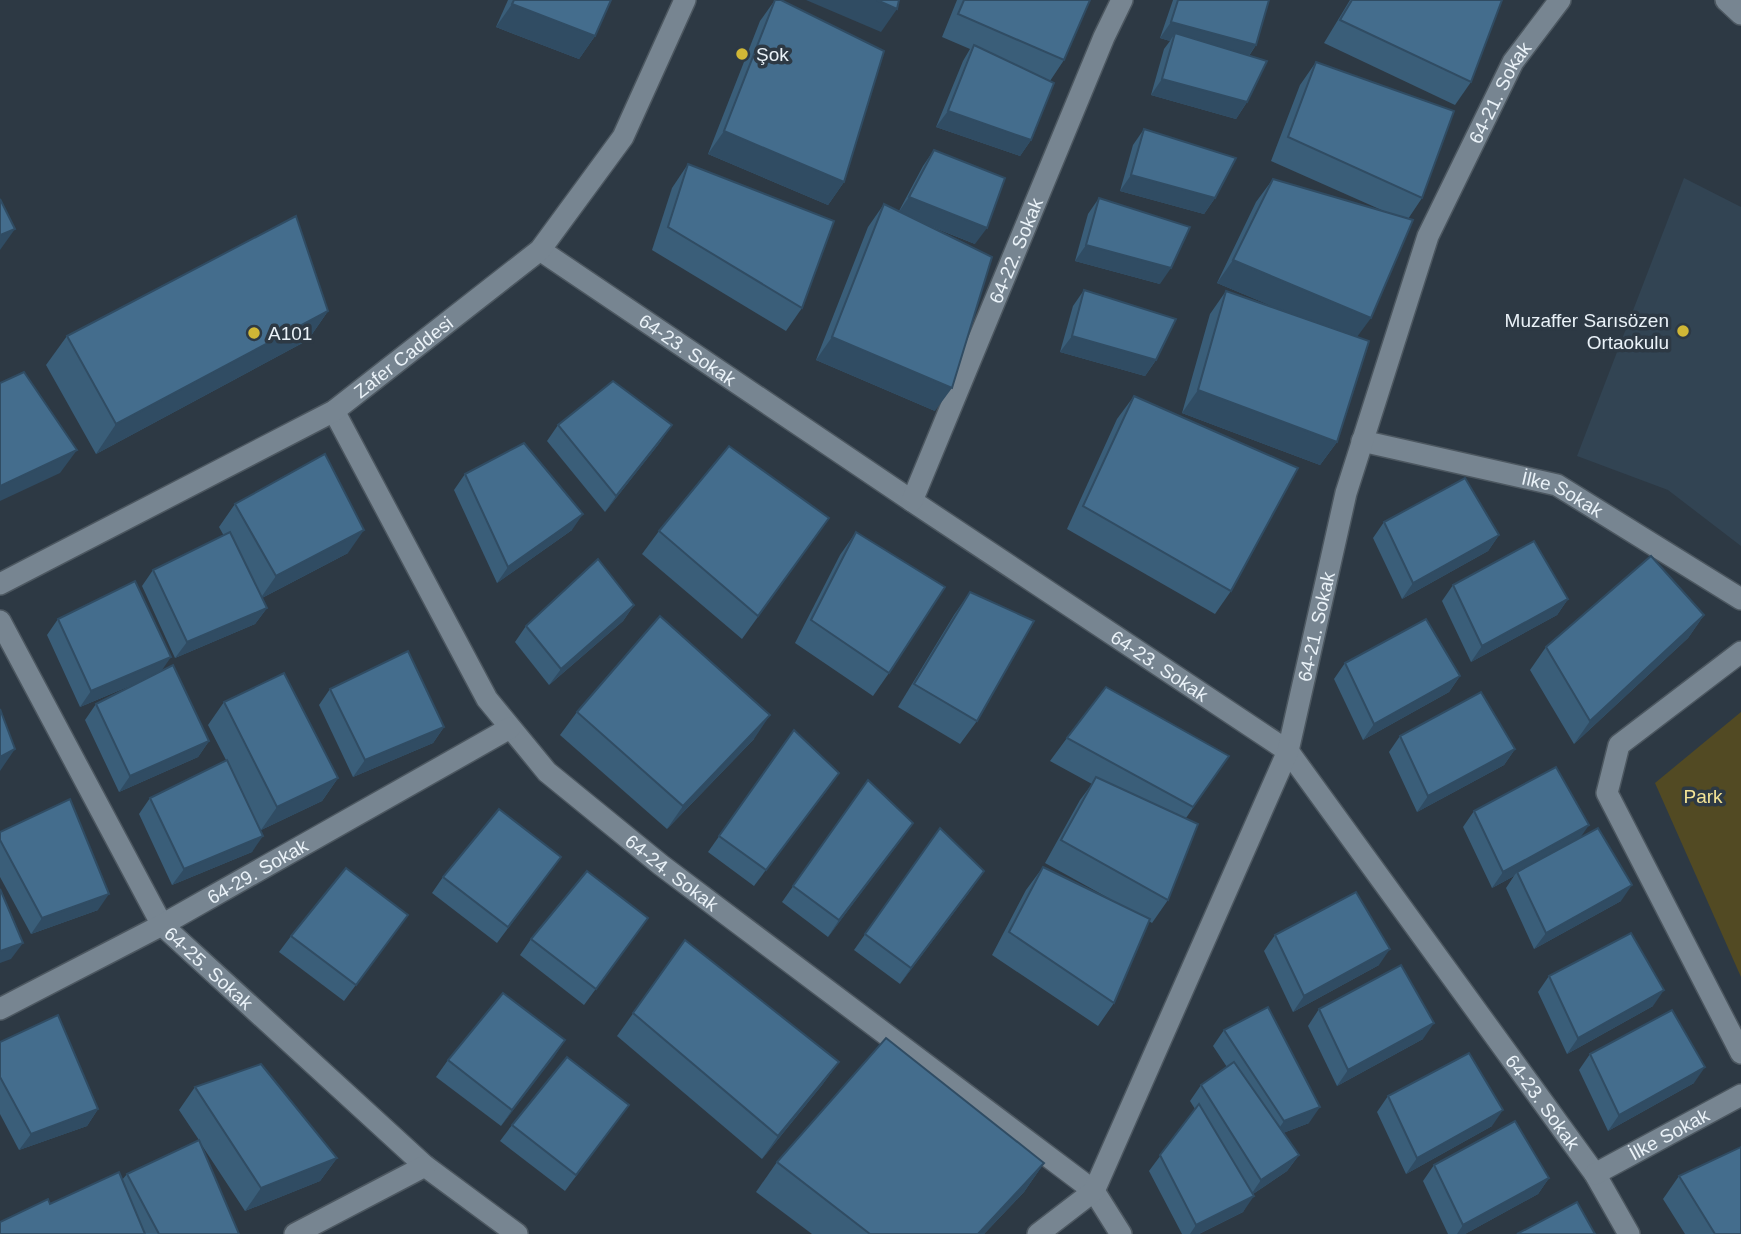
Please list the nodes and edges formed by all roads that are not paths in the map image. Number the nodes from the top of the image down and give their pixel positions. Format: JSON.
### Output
{"nodes":[{"id":1,"x":685,"y":0,"type":"edge"},
{"id":2,"x":1122,"y":0,"type":"edge"},
{"id":3,"x":1560,"y":0,"type":"edge"},
{"id":4,"x":1726,"y":0,"type":"edge"},
{"id":5,"x":1741,"y":14,"type":"edge"},
{"id":6,"x":540,"y":250,"type":"junction"},
{"id":7,"x":334,"y":411,"type":"junction"},
{"id":8,"x":1362,"y":441,"type":"junction"},
{"id":9,"x":912,"y":501,"type":"junction"},
{"id":10,"x":0,"y":584,"type":"edge"},
{"id":11,"x":1741,"y":599,"type":"edge"},
{"id":12,"x":0,"y":621,"type":"edge"},
{"id":13,"x":1741,"y":652,"type":"edge"},
{"id":14,"x":510,"y":727,"type":"junction"},
{"id":15,"x":1288,"y":751,"type":"junction"},
{"id":16,"x":162,"y":925,"type":"junction"},
{"id":17,"x":0,"y":1009,"type":"edge"},
{"id":18,"x":1741,"y":1053,"type":"edge"},
{"id":19,"x":1741,"y":1094,"type":"edge"},
{"id":20,"x":425,"y":1166,"type":"junction"},
{"id":21,"x":1595,"y":1174,"type":"junction"},
{"id":22,"x":1094,"y":1191,"type":"junction"},
{"id":23,"x":295,"y":1234,"type":"edge"},
{"id":24,"x":517,"y":1234,"type":"edge"},
{"id":25,"x":1038,"y":1234,"type":"edge"},
{"id":26,"x":1121,"y":1234,"type":"edge"},
{"id":27,"x":1629,"y":1234,"type":"edge"}],
"edges":[{"from":1,"to":6,"type":"street","name":"Zafer Caddesi"},
{"from":2,"to":9,"type":"street","name":"64-22. Sokak"},
{"from":3,"to":8,"type":"street","name":"64-21. Sokak"},
{"from":4,"to":5,"type":"street"},
{"from":6,"to":7,"type":"street","name":"Zafer Caddesi"},
{"from":6,"to":9,"type":"street","name":"64-23. Sokak"},
{"from":7,"to":10,"type":"street","name":"Zafer Caddesi"},
{"from":7,"to":14,"type":"street","name":"64-24. Sokak"},
{"from":8,"to":11,"type":"street","name":"İlke Sokak"},
{"from":8,"to":15,"type":"street","name":"64-21. Sokak"},
{"from":9,"to":15,"type":"street","name":"64-23. Sokak"},
{"from":12,"to":16,"type":"street","name":"64-25. Sokak"},
{"from":13,"to":18,"type":"street"},
{"from":14,"to":16,"type":"street","name":"64-29. Sokak"},
{"from":14,"to":22,"type":"street","name":"64-24. Sokak"},
{"from":15,"to":21,"type":"street","name":"64-23. Sokak"},
{"from":15,"to":22,"type":"street","name":"64-21. Sokak"},
{"from":16,"to":17,"type":"street","name":"64-29. Sokak"},
{"from":16,"to":20,"type":"street","name":"64-25. Sokak"},
{"from":19,"to":21,"type":"street","name":"İlke Sokak"},
{"from":20,"to":23,"type":"street"},
{"from":20,"to":24,"type":"street","name":"64-25. Sokak"},
{"from":21,"to":27,"type":"street","name":"64-23. Sokak"},
{"from":22,"to":25,"type":"street","name":"64-21. Sokak"},
{"from":22,"to":26,"type":"street","name":"64-24. Sokak"}]}
